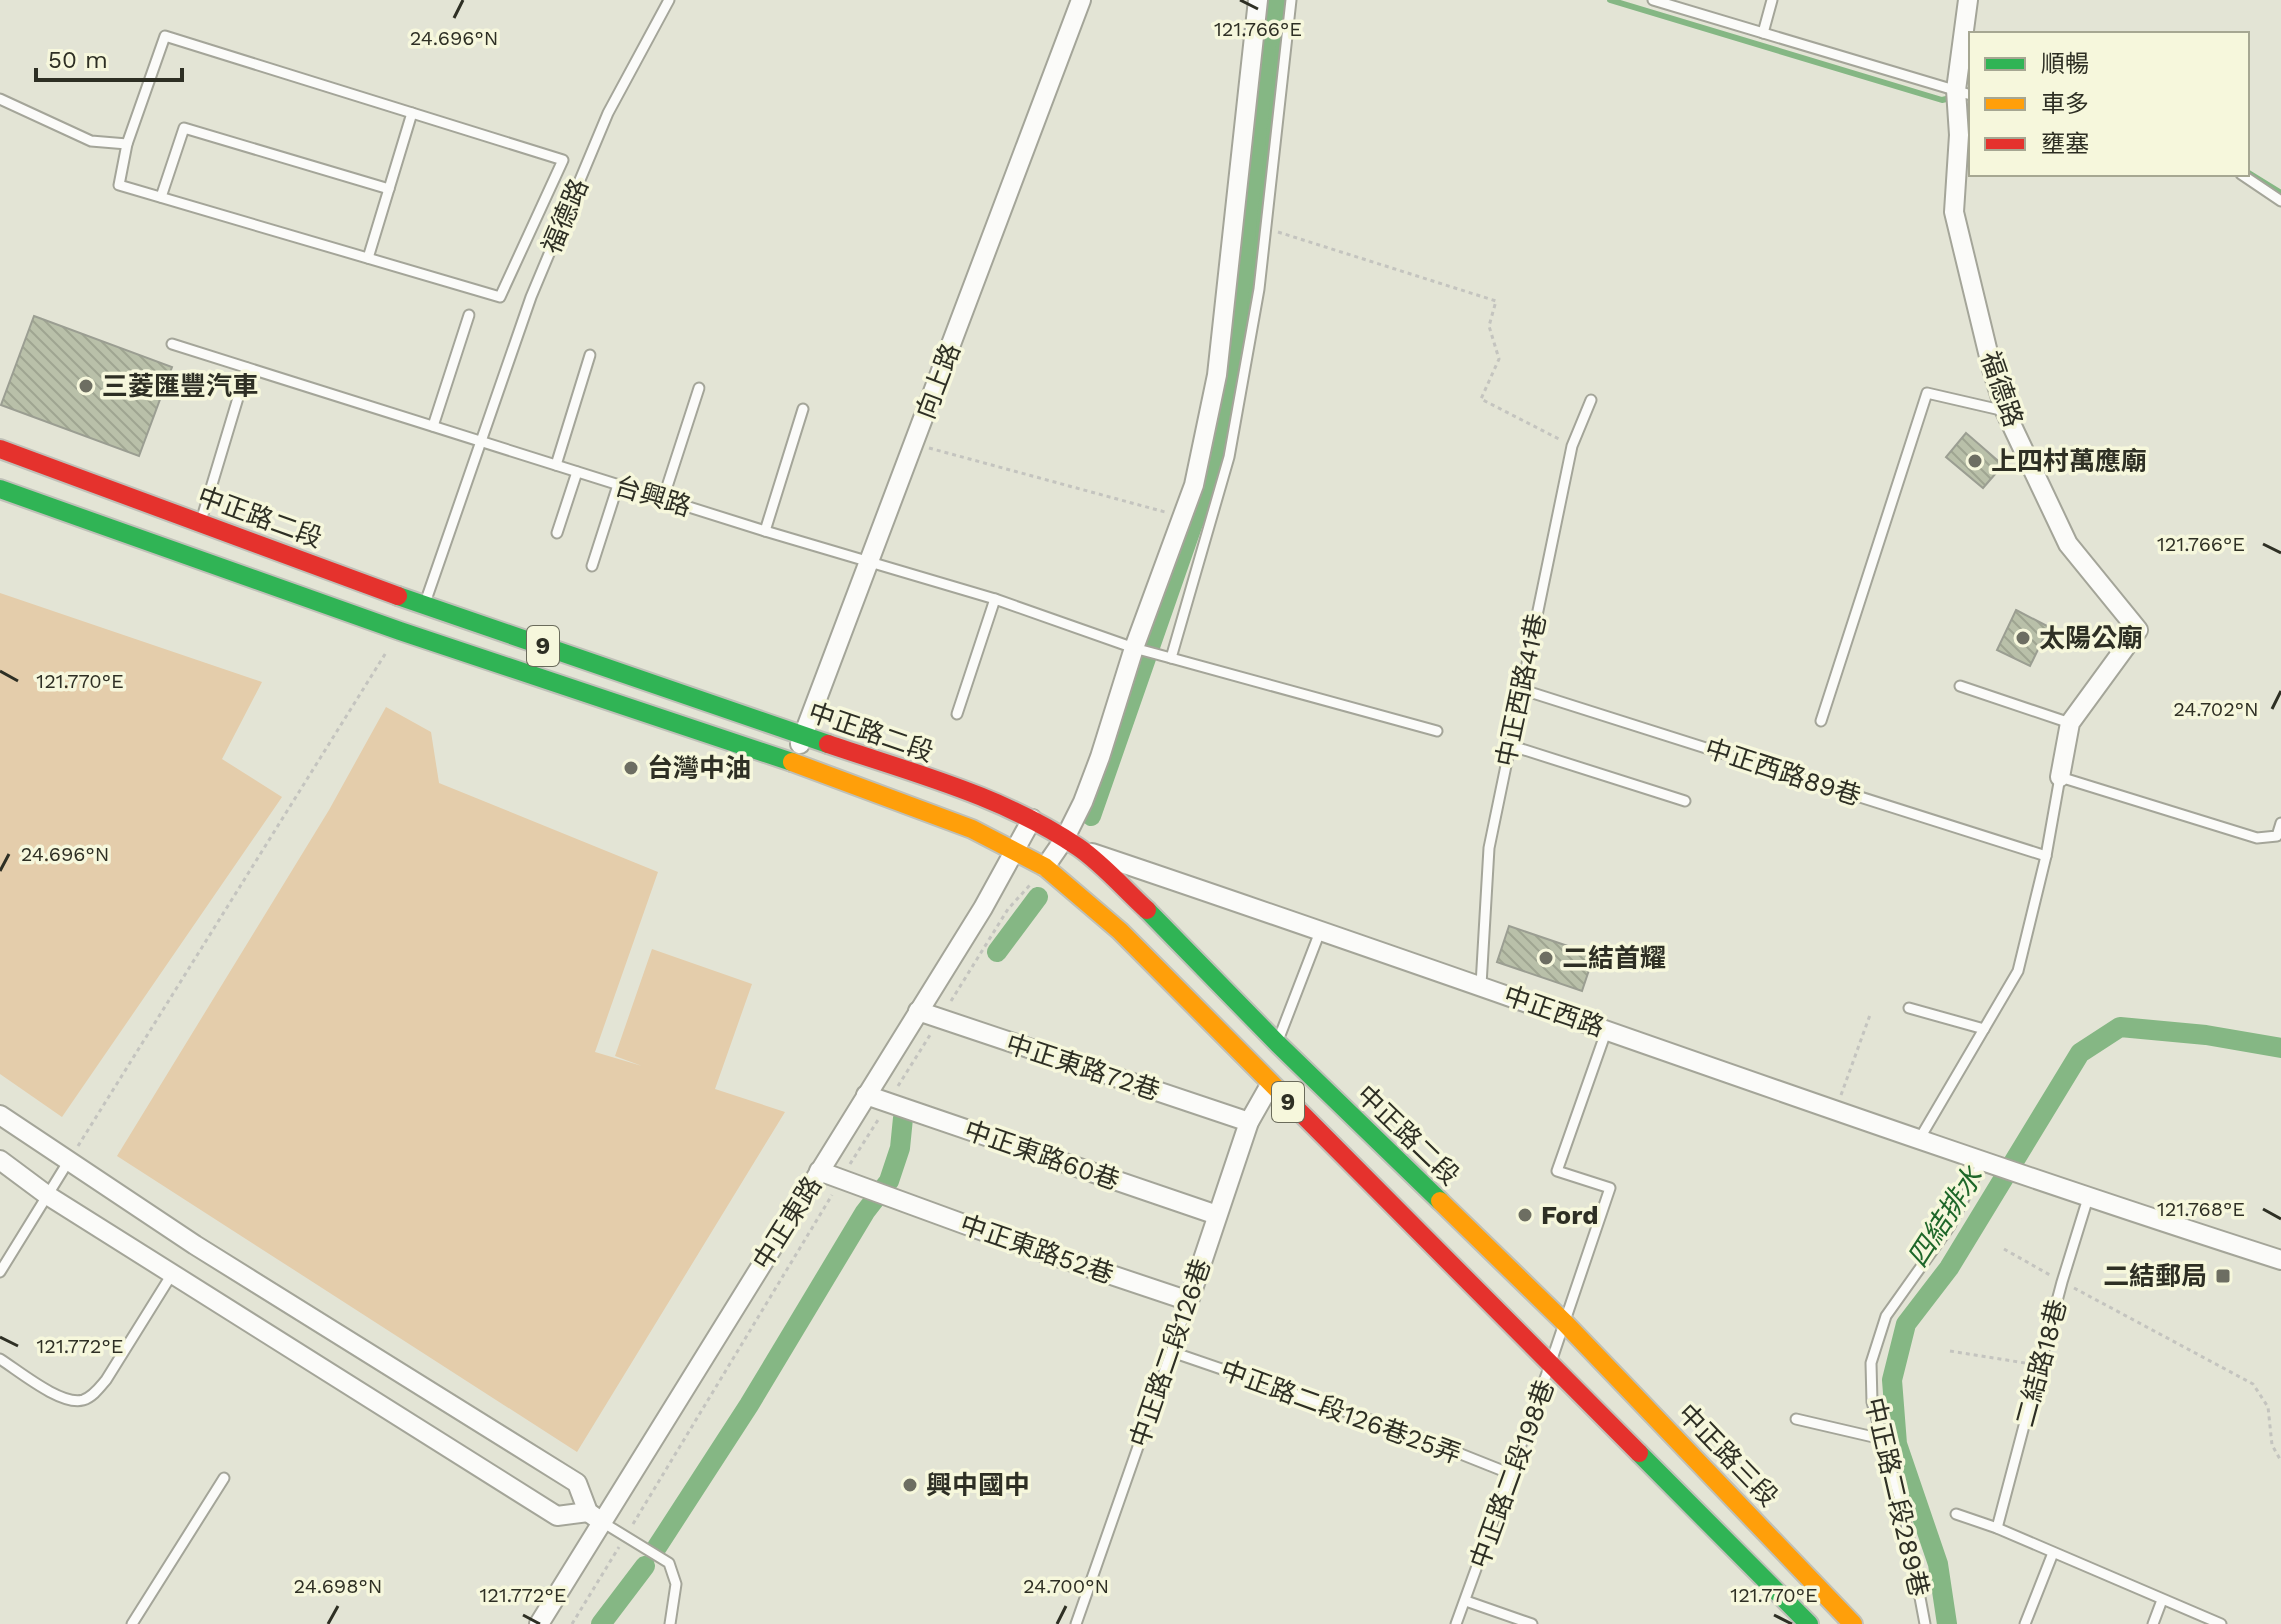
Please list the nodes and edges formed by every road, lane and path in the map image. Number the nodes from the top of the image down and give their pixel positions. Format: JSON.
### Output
{"nodes":[{"id":1,"x":669,"y":0,"type":"edge"},
{"id":2,"x":1081,"y":0,"type":"edge"},
{"id":3,"x":1258,"y":0,"type":"edge"},
{"id":4,"x":1291,"y":0,"type":"edge"},
{"id":5,"x":1653,"y":0,"type":"edge"},
{"id":6,"x":1772,"y":0,"type":"edge"},
{"id":7,"x":1968,"y":0,"type":"edge"},
{"id":8,"x":1763,"y":33,"type":"junction"},
{"id":9,"x":1964,"y":93,"type":"edge"},
{"id":10,"x":0,"y":99,"type":"edge"},
{"id":11,"x":412,"y":113,"type":"junction"},
{"id":12,"x":127,"y":144,"type":"junction"},
{"id":13,"x":2244,"y":176,"type":"edge"},
{"id":14,"x":389,"y":189,"type":"junction"},
{"id":15,"x":161,"y":197,"type":"junction"},
{"id":16,"x":2281,"y":201,"type":"edge"},
{"id":17,"x":1267,"y":229,"type":"junction"},
{"id":18,"x":368,"y":258,"type":"junction"},
{"id":19,"x":469,"y":315,"type":"dead end"},
{"id":20,"x":172,"y":344,"type":"dead end"},
{"id":21,"x":590,"y":355,"type":"dead end"},
{"id":22,"x":247,"y":368,"type":"junction"},
{"id":23,"x":699,"y":388,"type":"dead end"},
{"id":24,"x":1591,"y":400,"type":"dead end"},
{"id":25,"x":803,"y":409,"type":"dead end"},
{"id":26,"x":2005,"y":411,"type":"junction"},
{"id":27,"x":433,"y":426,"type":"junction"},
{"id":28,"x":481,"y":441,"type":"junction"},
{"id":29,"x":914,"y":444,"type":"junction"},
{"id":30,"x":1572,"y":446,"type":"junction"},
{"id":31,"x":0,"y":449,"type":"edge"},
{"id":32,"x":556,"y":465,"type":"junction"},
{"id":33,"x":577,"y":472,"type":"junction"},
{"id":34,"x":618,"y":485,"type":"junction"},
{"id":35,"x":0,"y":489,"type":"edge"},
{"id":36,"x":663,"y":499,"type":"junction"},
{"id":37,"x":1182,"y":517,"type":"junction"},
{"id":38,"x":200,"y":522,"type":"junction"},
{"id":39,"x":765,"y":531,"type":"junction"},
{"id":40,"x":557,"y":533,"type":"dead end"},
{"id":41,"x":870,"y":563,"type":"junction"},
{"id":42,"x":592,"y":566,"type":"dead end"},
{"id":43,"x":995,"y":599,"type":"junction"},
{"id":44,"x":424,"y":605,"type":"junction"},
{"id":45,"x":400,"y":631,"type":"junction"},
{"id":46,"x":1134,"y":648,"type":"junction"},
{"id":47,"x":1171,"y":658,"type":"junction"},
{"id":48,"x":1960,"y":686,"type":"dead end"},
{"id":49,"x":1520,"y":689,"type":"junction"},
{"id":50,"x":957,"y":714,"type":"dead end"},
{"id":51,"x":1821,"y":721,"type":"dead end"},
{"id":52,"x":2070,"y":723,"type":"junction"},
{"id":53,"x":1437,"y":731,"type":"dead end"},
{"id":54,"x":803,"y":736,"type":"junction"},
{"id":55,"x":1509,"y":745,"type":"junction"},
{"id":56,"x":793,"y":762,"type":"junction"},
{"id":57,"x":2060,"y":777,"type":"junction"},
{"id":58,"x":1685,"y":801,"type":"dead end"},
{"id":59,"x":1032,"y":819,"type":"junction"},
{"id":60,"x":2281,"y":823,"type":"edge"},
{"id":61,"x":2279,"y":837,"type":"edge"},
{"id":62,"x":1065,"y":838,"type":"junction"},
{"id":63,"x":1081,"y":849,"type":"junction"},
{"id":64,"x":1017,"y":851,"type":"junction"},
{"id":65,"x":2046,"y":856,"type":"junction"},
{"id":66,"x":1045,"y":867,"type":"junction"},
{"id":67,"x":1321,"y":929,"type":"junction"},
{"id":68,"x":1481,"y":985,"type":"junction"},
{"id":69,"x":1909,"y":1008,"type":"dead end"},
{"id":70,"x":918,"y":1011,"type":"junction"},
{"id":71,"x":1870,"y":1015,"type":"dead end"},
{"id":72,"x":940,"y":1019,"type":"junction"},
{"id":73,"x":1607,"y":1029,"type":"junction"},
{"id":74,"x":1984,"y":1029,"type":"junction"},
{"id":75,"x":1278,"y":1044,"type":"junction"},
{"id":76,"x":1270,"y":1085,"type":"junction"},
{"id":77,"x":866,"y":1095,"type":"junction"},
{"id":78,"x":887,"y":1104,"type":"junction"},
{"id":79,"x":1836,"y":1109,"type":"junction"},
{"id":80,"x":0,"y":1115,"type":"edge"},
{"id":81,"x":1249,"y":1122,"type":"junction"},
{"id":82,"x":1920,"y":1138,"type":"junction"},
{"id":83,"x":0,"y":1160,"type":"edge"},
{"id":84,"x":1983,"y":1161,"type":"junction"},
{"id":85,"x":68,"y":1162,"type":"junction"},
{"id":86,"x":819,"y":1171,"type":"junction"},
{"id":87,"x":841,"y":1180,"type":"junction"},
{"id":88,"x":47,"y":1195,"type":"junction"},
{"id":89,"x":2088,"y":1198,"type":"junction"},
{"id":90,"x":1217,"y":1215,"type":"junction"},
{"id":91,"x":2004,"y":1249,"type":"dead end"},
{"id":92,"x":2281,"y":1260,"type":"edge"},
{"id":93,"x":0,"y":1272,"type":"edge"},
{"id":94,"x":172,"y":1274,"type":"junction"},
{"id":95,"x":2062,"y":1282,"type":"junction"},
{"id":96,"x":1189,"y":1301,"type":"junction"},
{"id":97,"x":1565,"y":1323,"type":"junction"},
{"id":98,"x":1950,"y":1351,"type":"dead end"},
{"id":99,"x":1172,"y":1352,"type":"junction"},
{"id":100,"x":0,"y":1359,"type":"edge"},
{"id":101,"x":1551,"y":1362,"type":"junction"},
{"id":102,"x":2040,"y":1366,"type":"junction"},
{"id":103,"x":1796,"y":1419,"type":"dead end"},
{"id":104,"x":1882,"y":1439,"type":"junction"},
{"id":105,"x":2281,"y":1461,"type":"edge"},
{"id":106,"x":1511,"y":1474,"type":"junction"},
{"id":107,"x":224,"y":1478,"type":"dead end"},
{"id":108,"x":1956,"y":1514,"type":"dead end"},
{"id":109,"x":595,"y":1517,"type":"junction"},
{"id":110,"x":1997,"y":1528,"type":"junction"},
{"id":111,"x":626,"y":1537,"type":"junction"},
{"id":112,"x":2053,"y":1553,"type":"junction"},
{"id":113,"x":2162,"y":1600,"type":"junction"},
{"id":114,"x":1466,"y":1601,"type":"junction"},
{"id":115,"x":132,"y":1624,"type":"edge"},
{"id":116,"x":539,"y":1624,"type":"edge"},
{"id":117,"x":572,"y":1624,"type":"edge"},
{"id":118,"x":670,"y":1624,"type":"edge"},
{"id":119,"x":1076,"y":1624,"type":"edge"},
{"id":120,"x":1456,"y":1624,"type":"edge"},
{"id":121,"x":1532,"y":1624,"type":"edge"},
{"id":122,"x":1809,"y":1624,"type":"edge"},
{"id":123,"x":1853,"y":1624,"type":"edge"},
{"id":124,"x":1925,"y":1624,"type":"edge"},
{"id":125,"x":2025,"y":1624,"type":"edge"},
{"id":126,"x":2153,"y":1624,"type":"edge"},
{"id":127,"x":2221,"y":1624,"type":"edge"}],
"edges":[{"from":1,"to":28,"type":"lane","name":"福德路"},
{"from":2,"to":29,"type":"street","name":"向上路"},
{"from":3,"to":37,"type":"street"},
{"from":4,"to":17,"type":"lane"},
{"from":5,"to":8,"type":"lane"},
{"from":6,"to":8,"type":"lane"},
{"from":7,"to":9,"type":"street","name":"福德路"},
{"from":8,"to":9,"type":"lane"},
{"from":9,"to":26,"type":"street","name":"福德路"},
{"from":10,"to":12,"type":"lane"},
{"from":11,"to":12,"type":"lane"},
{"from":11,"to":14,"type":"lane"},
{"from":11,"to":18,"type":"lane"},
{"from":12,"to":15,"type":"lane"},
{"from":13,"to":16,"type":"lane"},
{"from":14,"to":15,"type":"lane"},
{"from":14,"to":18,"type":"lane"},
{"from":15,"to":18,"type":"lane"},
{"from":17,"to":30,"type":"path"},
{"from":17,"to":47,"type":"lane"},
{"from":19,"to":27,"type":"lane"},
{"from":20,"to":22,"type":"lane","name":"台興路"},
{"from":21,"to":32,"type":"lane"},
{"from":22,"to":27,"type":"lane","name":"台興路"},
{"from":22,"to":38,"type":"lane"},
{"from":23,"to":36,"type":"lane"},
{"from":24,"to":30,"type":"lane","name":"中正西路41巷"},
{"from":25,"to":39,"type":"lane"},
{"from":26,"to":51,"type":"lane"},
{"from":26,"to":52,"type":"street","name":"福德路"},
{"from":27,"to":28,"type":"lane","name":"台興路"},
{"from":28,"to":32,"type":"lane","name":"台興路"},
{"from":28,"to":44,"type":"lane","name":"福德路"},
{"from":29,"to":37,"type":"path"},
{"from":29,"to":41,"type":"street","name":"向上路"},
{"from":30,"to":49,"type":"lane","name":"中正西路41巷"},
{"from":31,"to":38,"type":"main road","name":"中正路二段","number":"9"},
{"from":32,"to":33,"type":"lane","name":"台興路"},
{"from":33,"to":34,"type":"lane","name":"台興路"},
{"from":33,"to":40,"type":"lane"},
{"from":34,"to":36,"type":"lane","name":"台興路"},
{"from":34,"to":42,"type":"lane"},
{"from":35,"to":45,"type":"main road","name":"中正路二段","number":"9"},
{"from":36,"to":39,"type":"lane","name":"台興路"},
{"from":37,"to":46,"type":"street"},
{"from":38,"to":44,"type":"main road","name":"中正路二段","number":"9"},
{"from":39,"to":41,"type":"lane","name":"台興路"},
{"from":41,"to":43,"type":"lane","name":"台興路"},
{"from":41,"to":54,"type":"street","name":"向上路"},
{"from":43,"to":46,"type":"lane","name":"台興路"},
{"from":43,"to":50,"type":"lane"},
{"from":44,"to":54,"type":"main road","name":"中正路二段","number":"9"},
{"from":45,"to":56,"type":"main road","name":"中正路二段","number":"9"},
{"from":45,"to":85,"type":"path"},
{"from":46,"to":47,"type":"lane","name":"台興路"},
{"from":46,"to":62,"type":"street"},
{"from":47,"to":53,"type":"lane","name":"台興路"},
{"from":48,"to":52,"type":"lane"},
{"from":49,"to":55,"type":"lane","name":"中正西路41巷"},
{"from":49,"to":65,"type":"lane","name":"中正西路89巷"},
{"from":52,"to":57,"type":"street","name":"福德路"},
{"from":54,"to":56,"type":"street","name":"向上路"},
{"from":54,"to":59,"type":"main road","name":"中正路二段","number":"9"},
{"from":55,"to":58,"type":"lane"},
{"from":55,"to":68,"type":"lane","name":"中正西路41巷"},
{"from":56,"to":64,"type":"main road","name":"中正路二段","number":"9"},
{"from":57,"to":61,"type":"lane"},
{"from":57,"to":65,"type":"lane"},
{"from":59,"to":62,"type":"main road","name":"中正路二段","number":"9"},
{"from":59,"to":64,"type":"street","name":"中正東路"},
{"from":60,"to":61,"type":"lane"},
{"from":62,"to":63,"type":"main road","name":"中正路二段","number":"9"},
{"from":62,"to":66,"type":"street"},
{"from":63,"to":67,"type":"street","name":"中正西路"},
{"from":63,"to":75,"type":"main road","name":"中正路二段","number":"9"},
{"from":64,"to":66,"type":"main road","name":"中正路二段","number":"9"},
{"from":64,"to":70,"type":"street","name":"中正東路"},
{"from":65,"to":74,"type":"lane"},
{"from":66,"to":72,"type":"path","name":"中正東路"},
{"from":66,"to":76,"type":"main road","name":"中正路二段","number":"9"},
{"from":67,"to":68,"type":"street","name":"中正西路"},
{"from":67,"to":75,"type":"lane"},
{"from":68,"to":73,"type":"street","name":"中正西路"},
{"from":69,"to":74,"type":"lane"},
{"from":70,"to":72,"type":"street","name":"中正東路72巷"},
{"from":70,"to":77,"type":"street","name":"中正東路"},
{"from":71,"to":79,"type":"path"},
{"from":72,"to":78,"type":"path","name":"中正東路"},
{"from":72,"to":81,"type":"street","name":"中正東路72巷"},
{"from":73,"to":79,"type":"street","name":"中正西路"},
{"from":73,"to":97,"type":"lane","name":"中正路二段198巷"},
{"from":74,"to":82,"type":"lane"},
{"from":75,"to":97,"type":"main road","name":"中正路二段","number":"9"},
{"from":76,"to":81,"type":"street","name":"中正路二段126巷"},
{"from":76,"to":101,"type":"main road","name":"中正路二段","number":"9"},
{"from":77,"to":78,"type":"street","name":"中正東路60巷"},
{"from":77,"to":86,"type":"street","name":"中正東路"},
{"from":78,"to":87,"type":"path","name":"中正東路"},
{"from":78,"to":90,"type":"street","name":"中正東路60巷"},
{"from":79,"to":82,"type":"street","name":"中正西路"},
{"from":80,"to":85,"type":"street"},
{"from":81,"to":90,"type":"street","name":"中正路二段126巷"},
{"from":82,"to":84,"type":"street","name":"中正西路"},
{"from":83,"to":88,"type":"street"},
{"from":84,"to":89,"type":"street","name":"中正西路"},
{"from":84,"to":104,"type":"lane","name":"中正路二段289巷"},
{"from":85,"to":88,"type":"lane"},
{"from":85,"to":109,"type":"street"},
{"from":86,"to":87,"type":"street","name":"中正東路52巷"},
{"from":86,"to":109,"type":"street","name":"中正東路"},
{"from":87,"to":96,"type":"street","name":"中正東路52巷"},
{"from":87,"to":111,"type":"path","name":"中正東路"},
{"from":88,"to":93,"type":"lane"},
{"from":88,"to":94,"type":"street"},
{"from":89,"to":92,"type":"street","name":"中正西路"},
{"from":89,"to":95,"type":"lane","name":"二結路18巷"},
{"from":90,"to":96,"type":"street","name":"中正路二段126巷"},
{"from":91,"to":95,"type":"path"},
{"from":94,"to":100,"type":"lane"},
{"from":94,"to":109,"type":"street"},
{"from":95,"to":102,"type":"lane","name":"二結路18巷"},
{"from":95,"to":105,"type":"path"},
{"from":96,"to":99,"type":"lane","name":"中正路二段126巷"},
{"from":97,"to":101,"type":"lane","name":"中正路二段198巷"},
{"from":97,"to":123,"type":"main road","name":"中正路三段","number":"9"},
{"from":98,"to":102,"type":"path"},
{"from":99,"to":106,"type":"lane","name":"中正路二段126巷25弄"},
{"from":99,"to":119,"type":"lane","name":"中正路二段126巷"},
{"from":101,"to":106,"type":"lane","name":"中正路二段198巷"},
{"from":101,"to":122,"type":"main road","number":"9"},
{"from":102,"to":110,"type":"lane","name":"二結路18巷"},
{"from":103,"to":104,"type":"lane"},
{"from":104,"to":124,"type":"lane","name":"中正路二段289巷"},
{"from":106,"to":114,"type":"lane","name":"中正路二段198巷"},
{"from":107,"to":115,"type":"lane"},
{"from":108,"to":110,"type":"lane"},
{"from":109,"to":111,"type":"lane"},
{"from":109,"to":116,"type":"street","name":"中正東路"},
{"from":110,"to":112,"type":"lane"},
{"from":111,"to":117,"type":"path","name":"中正東路"},
{"from":111,"to":118,"type":"lane"},
{"from":112,"to":113,"type":"lane"},
{"from":112,"to":125,"type":"lane"},
{"from":113,"to":126,"type":"lane"},
{"from":113,"to":127,"type":"lane"},
{"from":114,"to":120,"type":"lane","name":"中正路二段198巷"},
{"from":114,"to":121,"type":"lane"}]}
